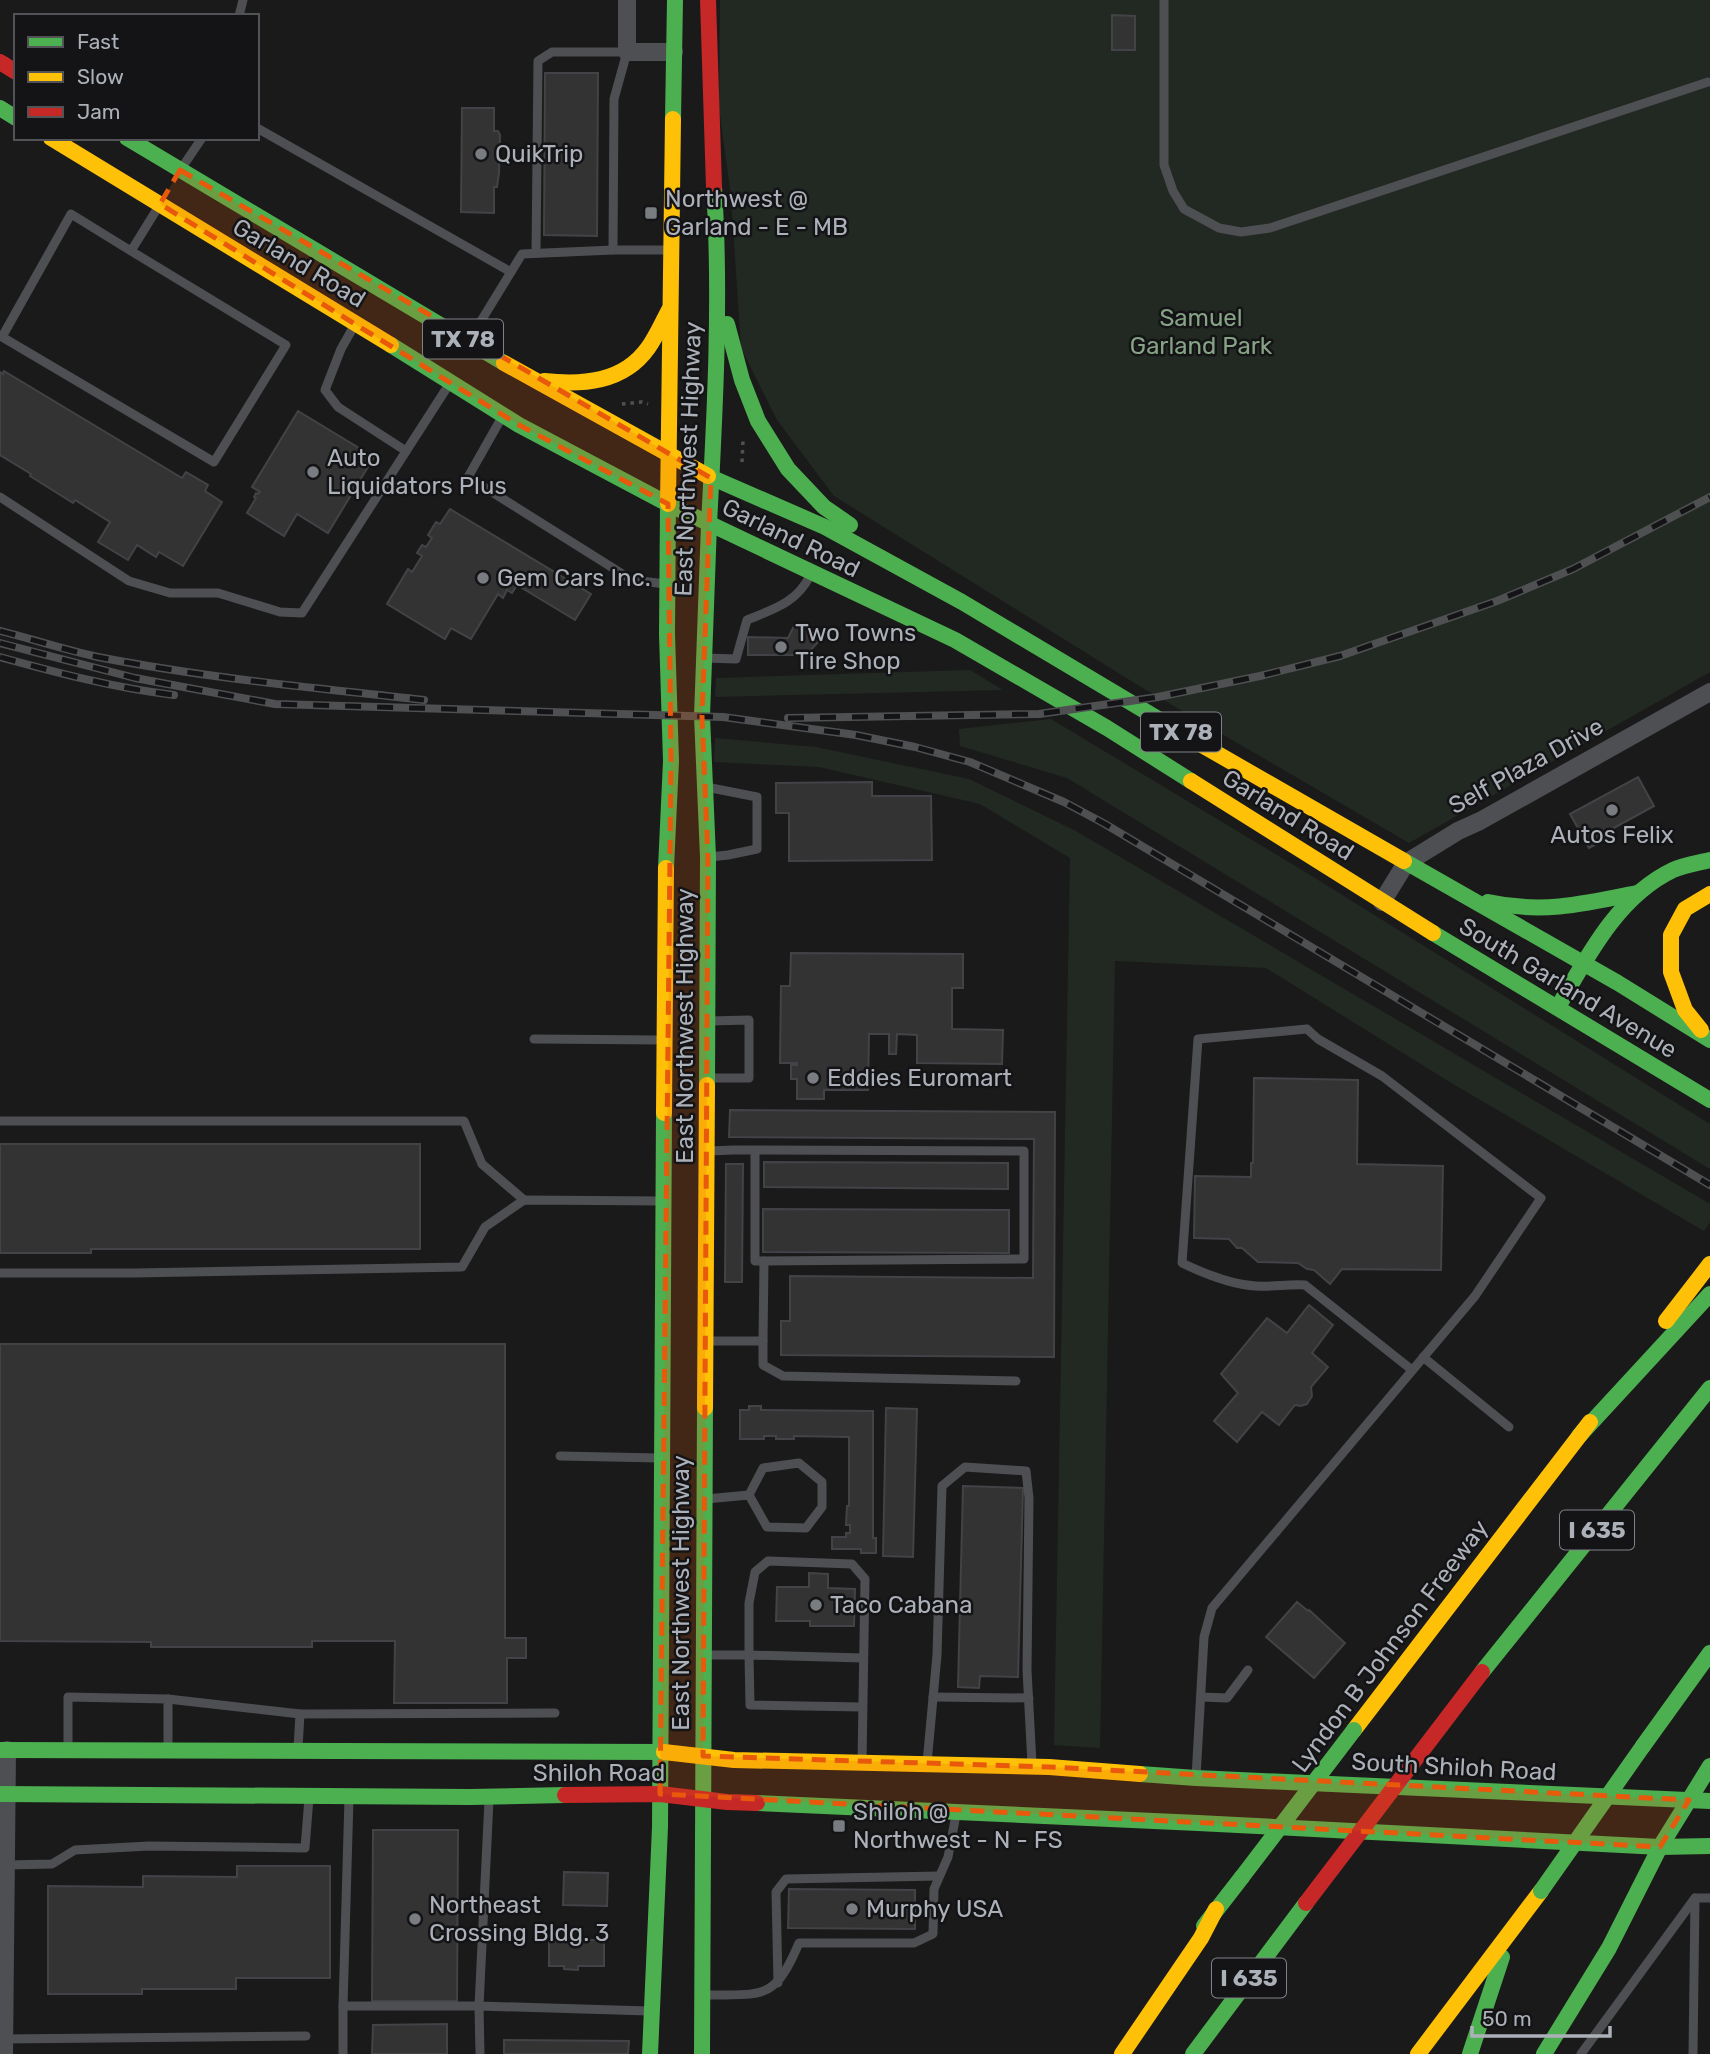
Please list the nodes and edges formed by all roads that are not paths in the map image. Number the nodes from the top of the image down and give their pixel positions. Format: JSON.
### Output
{"nodes":[{"id":1,"x":627,"y":0,"type":"edge"},
{"id":2,"x":675,"y":0,"type":"edge"},
{"id":3,"x":708,"y":0,"type":"edge"},
{"id":4,"x":1164,"y":0,"type":"edge"},
{"id":5,"x":627,"y":52,"type":"junction"},
{"id":6,"x":674,"y":52,"type":"junction"},
{"id":7,"x":1708,"y":82,"type":"dead end"},
{"id":8,"x":259,"y":129,"type":"edge"},
{"id":9,"x":56,"y":140,"type":"edge"},
{"id":10,"x":129,"y":140,"type":"edge"},
{"id":11,"x":201,"y":140,"type":"edge"},
{"id":12,"x":170,"y":187,"type":"junction"},
{"id":13,"x":613,"y":250,"type":"junction"},
{"id":14,"x":670,"y":250,"type":"junction"},
{"id":15,"x":131,"y":251,"type":"junction"},
{"id":16,"x":718,"y":251,"type":"junction"},
{"id":17,"x":536,"y":253,"type":"junction"},
{"id":18,"x":511,"y":272,"type":"junction"},
{"id":19,"x":670,"y":307,"type":"junction"},
{"id":20,"x":355,"y":324,"type":"junction"},
{"id":21,"x":1,"y":339,"type":"edge"},
{"id":22,"x":468,"y":342,"type":"junction"},
{"id":23,"x":536,"y":380,"type":"junction"},
{"id":24,"x":450,"y":381,"type":"junction"},
{"id":25,"x":503,"y":415,"type":"junction"},
{"id":26,"x":406,"y":451,"type":"junction"},
{"id":27,"x":669,"y":456,"type":"junction"},
{"id":28,"x":711,"y":478,"type":"junction"},
{"id":29,"x":0,"y":497,"type":"edge"},
{"id":30,"x":668,"y":504,"type":"junction"},
{"id":31,"x":709,"y":524,"type":"junction"},
{"id":32,"x":811,"y":573,"type":"junction"},
{"id":33,"x":667,"y":584,"type":"junction"},
{"id":34,"x":962,"y":602,"type":"junction"},
{"id":35,"x":703,"y":657,"type":"junction"},
{"id":36,"x":1710,"y":692,"type":"edge"},
{"id":37,"x":705,"y":786,"type":"junction"},
{"id":38,"x":708,"y":857,"type":"junction"},
{"id":39,"x":1710,"y":860,"type":"edge"},
{"id":40,"x":1406,"y":863,"type":"junction"},
{"id":41,"x":1637,"y":893,"type":"junction"},
{"id":42,"x":1710,"y":894,"type":"edge"},
{"id":43,"x":1463,"y":896,"type":"junction"},
{"id":44,"x":1382,"y":902,"type":"junction"},
{"id":45,"x":1403,"y":915,"type":"joint"},
{"id":46,"x":1584,"y":964,"type":"junction"},
{"id":47,"x":1558,"y":1007,"type":"junction"},
{"id":48,"x":686,"y":1021,"type":"junction"},
{"id":49,"x":534,"y":1039,"type":"dead end"},
{"id":50,"x":1708,"y":1039,"type":"edge"},
{"id":51,"x":666,"y":1040,"type":"junction"},
{"id":52,"x":707,"y":1078,"type":"junction"},
{"id":53,"x":1710,"y":1100,"type":"edge"},
{"id":54,"x":0,"y":1121,"type":"edge"},
{"id":55,"x":755,"y":1150,"type":"junction"},
{"id":56,"x":707,"y":1151,"type":"junction"},
{"id":57,"x":524,"y":1200,"type":"junction"},
{"id":58,"x":665,"y":1201,"type":"junction"},
{"id":59,"x":764,"y":1261,"type":"junction"},
{"id":60,"x":1710,"y":1265,"type":"edge"},
{"id":61,"x":0,"y":1273,"type":"edge"},
{"id":62,"x":1708,"y":1296,"type":"edge"},
{"id":63,"x":763,"y":1341,"type":"junction"},
{"id":64,"x":685,"y":1342,"type":"junction"},
{"id":65,"x":1423,"y":1357,"type":"junction"},
{"id":66,"x":1412,"y":1370,"type":"junction"},
{"id":67,"x":1016,"y":1381,"type":"dead end"},
{"id":68,"x":1710,"y":1388,"type":"edge"},
{"id":69,"x":1509,"y":1427,"type":"dead end"},
{"id":70,"x":1579,"y":1436,"type":"junction"},
{"id":71,"x":560,"y":1456,"type":"dead end"},
{"id":72,"x":664,"y":1458,"type":"junction"},
{"id":73,"x":749,"y":1495,"type":"junction"},
{"id":74,"x":705,"y":1499,"type":"junction"},
{"id":75,"x":1710,"y":1653,"type":"edge"},
{"id":76,"x":704,"y":1655,"type":"junction"},
{"id":77,"x":750,"y":1655,"type":"junction"},
{"id":78,"x":863,"y":1658,"type":"junction"},
{"id":79,"x":1248,"y":1670,"type":"dead end"},
{"id":80,"x":933,"y":1697,"type":"junction"},
{"id":81,"x":1201,"y":1697,"type":"junction"},
{"id":82,"x":1029,"y":1698,"type":"junction"},
{"id":83,"x":168,"y":1699,"type":"junction"},
{"id":84,"x":862,"y":1707,"type":"junction"},
{"id":85,"x":555,"y":1713,"type":"dead end"},
{"id":86,"x":300,"y":1714,"type":"junction"},
{"id":87,"x":4,"y":1750,"type":"edge"},
{"id":88,"x":68,"y":1750,"type":"junction"},
{"id":89,"x":168,"y":1751,"type":"junction"},
{"id":90,"x":298,"y":1751,"type":"junction"},
{"id":91,"x":660,"y":1752,"type":"junction"},
{"id":92,"x":703,"y":1756,"type":"junction"},
{"id":93,"x":862,"y":1763,"type":"junction"},
{"id":94,"x":927,"y":1764,"type":"junction"},
{"id":95,"x":1710,"y":1766,"type":"edge"},
{"id":96,"x":1032,"y":1767,"type":"junction"},
{"id":97,"x":1197,"y":1784,"type":"junction"},
{"id":98,"x":3,"y":1794,"type":"edge"},
{"id":99,"x":660,"y":1794,"type":"junction"},
{"id":100,"x":309,"y":1796,"type":"junction"},
{"id":101,"x":349,"y":1796,"type":"junction"},
{"id":102,"x":490,"y":1796,"type":"junction"},
{"id":103,"x":703,"y":1799,"type":"junction"},
{"id":104,"x":1689,"y":1800,"type":"junction"},
{"id":105,"x":1710,"y":1801,"type":"edge"},
{"id":106,"x":956,"y":1813,"type":"junction"},
{"id":107,"x":1710,"y":1846,"type":"edge"},
{"id":108,"x":1660,"y":1847,"type":"junction"},
{"id":109,"x":5,"y":1865,"type":"junction"},
{"id":110,"x":939,"y":1876,"type":"junction"},
{"id":111,"x":1695,"y":1898,"type":"junction"},
{"id":112,"x":1710,"y":1898,"type":"edge"},
{"id":113,"x":1216,"y":1909,"type":"junction"},
{"id":114,"x":1511,"y":1930,"type":"junction"},
{"id":115,"x":778,"y":1983,"type":"junction"},
{"id":116,"x":701,"y":1996,"type":"junction"},
{"id":117,"x":343,"y":2006,"type":"junction"},
{"id":118,"x":480,"y":2006,"type":"junction"},
{"id":119,"x":651,"y":2011,"type":"junction"},
{"id":120,"x":306,"y":2036,"type":"dead end"},
{"id":121,"x":4,"y":2047,"type":"edge"},
{"id":122,"x":1550,"y":2050,"type":"edge"},
{"id":123,"x":343,"y":2054,"type":"edge"},
{"id":124,"x":480,"y":2054,"type":"edge"},
{"id":125,"x":650,"y":2054,"type":"edge"},
{"id":126,"x":702,"y":2054,"type":"edge"},
{"id":127,"x":1104,"y":2054,"type":"edge"},
{"id":128,"x":1122,"y":2054,"type":"edge"},
{"id":129,"x":1193,"y":2054,"type":"edge"},
{"id":130,"x":1418,"y":2054,"type":"edge"},
{"id":131,"x":1470,"y":2054,"type":"edge"},
{"id":132,"x":1581,"y":2054,"type":"edge"},
{"id":133,"x":1693,"y":2054,"type":"edge"}],
"edges":[{"from":1,"to":5,"type":"street"},
{"from":2,"to":6,"type":"main road","name":"East Northwest Highway"},
{"from":3,"to":16,"type":"main road","name":"East Northwest Highway"},
{"from":4,"to":7,"type":"lane"},
{"from":5,"to":6,"type":"street"},
{"from":5,"to":13,"type":"lane"},
{"from":5,"to":17,"type":"lane"},
{"from":6,"to":14,"type":"main road","name":"East Northwest Highway"},
{"from":8,"to":18,"type":"lane"},
{"from":9,"to":12,"type":"main road","name":"Garland Road","number":"TX 78"},
{"from":10,"to":12,"type":"main road","name":"Garland Road","number":"TX 78"},
{"from":11,"to":12,"type":"lane"},
{"from":12,"to":15,"type":"lane"},
{"from":12,"to":20,"type":"main road","name":"Garland Road","number":"TX 78"},
{"from":12,"to":22,"type":"main road","name":"Garland Road","number":"TX 78"},
{"from":13,"to":14,"type":"lane"},
{"from":13,"to":17,"type":"lane"},
{"from":14,"to":19,"type":"main road","name":"East Northwest Highway"},
{"from":15,"to":21,"type":"lane"},
{"from":15,"to":21,"type":"lane"},
{"from":16,"to":28,"type":"main road","name":"East Northwest Highway"},
{"from":16,"to":34,"type":"main road"},
{"from":17,"to":18,"type":"lane"},
{"from":18,"to":22,"type":"lane"},
{"from":19,"to":23,"type":"main road"},
{"from":19,"to":27,"type":"main road","name":"East Northwest Highway"},
{"from":20,"to":24,"type":"main road","name":"Garland Road","number":"TX 78"},
{"from":20,"to":26,"type":"lane"},
{"from":22,"to":23,"type":"main road","name":"Garland Road","number":"TX 78"},
{"from":23,"to":27,"type":"main road","name":"Garland Road","number":"TX 78"},
{"from":24,"to":25,"type":"main road","name":"Garland Road","number":"TX 78"},
{"from":24,"to":26,"type":"lane"},
{"from":25,"to":30,"type":"main road","name":"Garland Road","number":"TX 78"},
{"from":25,"to":33,"type":"lane"},
{"from":26,"to":29,"type":"lane"},
{"from":27,"to":28,"type":"main road","name":"Garland Road","number":"TX 78"},
{"from":27,"to":30,"type":"main road","name":"East Northwest Highway"},
{"from":28,"to":31,"type":"main road","name":"East Northwest Highway"},
{"from":28,"to":34,"type":"main road","name":"Garland Road","number":"TX 78"},
{"from":30,"to":31,"type":"main road","name":"Garland Road","number":"TX 78"},
{"from":30,"to":33,"type":"main road","name":"East Northwest Highway"},
{"from":31,"to":32,"type":"main road","name":"Garland Road","number":"TX 78"},
{"from":31,"to":35,"type":"main road","name":"East Northwest Highway"},
{"from":32,"to":35,"type":"lane"},
{"from":32,"to":44,"type":"main road","name":"Garland Road","number":"TX 78"},
{"from":33,"to":48,"type":"main road","name":"East Northwest Highway"},
{"from":34,"to":40,"type":"main road","name":"Garland Road","number":"TX 78"},
{"from":35,"to":37,"type":"main road","name":"East Northwest Highway"},
{"from":36,"to":40,"type":"street","name":"Self Plaza Drive"},
{"from":37,"to":38,"type":"main road","name":"East Northwest Highway"},
{"from":37,"to":38,"type":"lane"},
{"from":38,"to":48,"type":"main road","name":"East Northwest Highway"},
{"from":39,"to":41,"type":"main road"},
{"from":40,"to":43,"type":"main road","name":"Garland Road","number":"TX 78"},
{"from":40,"to":44,"type":"street","name":"Self Plaza Drive"},
{"from":41,"to":43,"type":"main road"},
{"from":41,"to":46,"type":"main road"},
{"from":42,"to":50,"type":"main road"},
{"from":43,"to":46,"type":"main road","name":"South Garland Avenue","number":"TX 78"},
{"from":44,"to":45,"type":"main road","name":"Garland Road","number":"TX 78"},
{"from":45,"to":47,"type":"main road","name":"South Garland Avenue","number":"TX 78"},
{"from":46,"to":47,"type":"main road"},
{"from":46,"to":50,"type":"main road","name":"South Garland Avenue","number":"TX 78"},
{"from":47,"to":53,"type":"main road","name":"South Garland Avenue","number":"TX 78"},
{"from":48,"to":51,"type":"main road","name":"East Northwest Highway"},
{"from":48,"to":52,"type":"main road","name":"East Northwest Highway"},
{"from":48,"to":52,"type":"lane"},
{"from":49,"to":51,"type":"lane"},
{"from":51,"to":58,"type":"main road","name":"East Northwest Highway"},
{"from":52,"to":56,"type":"main road","name":"East Northwest Highway"},
{"from":54,"to":57,"type":"lane"},
{"from":55,"to":56,"type":"lane"},
{"from":55,"to":59,"type":"lane"},
{"from":55,"to":59,"type":"lane"},
{"from":56,"to":64,"type":"main road","name":"East Northwest Highway"},
{"from":57,"to":58,"type":"lane"},
{"from":57,"to":61,"type":"lane"},
{"from":58,"to":64,"type":"main road","name":"East Northwest Highway"},
{"from":59,"to":63,"type":"lane"},
{"from":60,"to":70,"type":"main road","name":"Lyndon B Johnson Freeway"},
{"from":62,"to":70,"type":"main road"},
{"from":63,"to":64,"type":"lane"},
{"from":63,"to":67,"type":"lane"},
{"from":64,"to":72,"type":"main road","name":"East Northwest Highway"},
{"from":64,"to":74,"type":"main road","name":"East Northwest Highway"},
{"from":65,"to":66,"type":"lane"},
{"from":65,"to":66,"type":"lane"},
{"from":65,"to":69,"type":"lane"},
{"from":66,"to":81,"type":"lane"},
{"from":68,"to":129,"type":"main road","number":"I 635","bridge":true},
{"from":70,"to":113,"type":"main road","name":"Lyndon B Johnson Freeway","bridge":true},
{"from":71,"to":72,"type":"lane"},
{"from":72,"to":91,"type":"main road","name":"East Northwest Highway"},
{"from":73,"to":73,"type":"lane"},
{"from":73,"to":74,"type":"lane"},
{"from":74,"to":76,"type":"main road","name":"East Northwest Highway"},
{"from":75,"to":114,"type":"main road","bridge":true},
{"from":76,"to":77,"type":"lane"},
{"from":76,"to":92,"type":"main road","name":"East Northwest Highway"},
{"from":77,"to":78,"type":"lane"},
{"from":77,"to":78,"type":"lane"},
{"from":77,"to":84,"type":"lane"},
{"from":78,"to":84,"type":"lane"},
{"from":79,"to":81,"type":"lane"},
{"from":80,"to":82,"type":"lane"},
{"from":80,"to":82,"type":"lane"},
{"from":80,"to":94,"type":"lane"},
{"from":81,"to":97,"type":"lane"},
{"from":82,"to":96,"type":"lane"},
{"from":83,"to":86,"type":"lane"},
{"from":83,"to":88,"type":"lane"},
{"from":83,"to":89,"type":"lane"},
{"from":84,"to":93,"type":"lane"},
{"from":85,"to":86,"type":"lane"},
{"from":86,"to":90,"type":"lane"},
{"from":87,"to":88,"type":"main road","name":"Shiloh Road"},
{"from":87,"to":98,"type":"street"},
{"from":88,"to":89,"type":"main road","name":"Shiloh Road"},
{"from":89,"to":90,"type":"main road","name":"Shiloh Road"},
{"from":90,"to":91,"type":"main road","name":"Shiloh Road"},
{"from":91,"to":92,"type":"main road","name":"Shiloh Road"},
{"from":91,"to":99,"type":"main road","name":"East Northwest Highway"},
{"from":92,"to":93,"type":"main road","name":"Shiloh Road"},
{"from":92,"to":103,"type":"main road","name":"East Northwest Highway"},
{"from":93,"to":94,"type":"main road","name":"Shiloh Road"},
{"from":94,"to":96,"type":"main road","name":"Shiloh Road"},
{"from":95,"to":104,"type":"main road"},
{"from":96,"to":97,"type":"main road","name":"Shiloh Road"},
{"from":97,"to":104,"type":"main road","name":"South Shiloh Road"},
{"from":98,"to":100,"type":"main road","name":"Shiloh Road"},
{"from":98,"to":109,"type":"street"},
{"from":99,"to":102,"type":"main road","name":"Shiloh Road"},
{"from":99,"to":103,"type":"main road","name":"Shiloh Road"},
{"from":99,"to":119,"type":"main road","name":"East Northwest Highway"},
{"from":100,"to":101,"type":"main road","name":"Shiloh Road"},
{"from":100,"to":109,"type":"lane"},
{"from":101,"to":102,"type":"main road","name":"Shiloh Road"},
{"from":101,"to":117,"type":"lane"},
{"from":102,"to":118,"type":"lane"},
{"from":103,"to":106,"type":"main road","name":"Shiloh Road"},
{"from":103,"to":116,"type":"main road","name":"East Northwest Highway"},
{"from":104,"to":105,"type":"main road","name":"South Shiloh Road"},
{"from":104,"to":108,"type":"main road"},
{"from":106,"to":108,"type":"main road","name":"Shiloh Road"},
{"from":106,"to":110,"type":"lane"},
{"from":107,"to":108,"type":"main road"},
{"from":108,"to":122,"type":"main road"},
{"from":109,"to":121,"type":"street"},
{"from":110,"to":115,"type":"lane"},
{"from":110,"to":115,"type":"lane"},
{"from":111,"to":112,"type":"lane"},
{"from":111,"to":132,"type":"lane"},
{"from":111,"to":133,"type":"lane"},
{"from":113,"to":127,"type":"main road","name":"Lyndon B Johnson Freeway"},
{"from":113,"to":128,"type":"main road"},
{"from":114,"to":130,"type":"main road"},
{"from":114,"to":131,"type":"main road"},
{"from":115,"to":116,"type":"lane"},
{"from":116,"to":126,"type":"main road","name":"East Northwest Highway"},
{"from":117,"to":118,"type":"lane"},
{"from":117,"to":123,"type":"lane"},
{"from":118,"to":119,"type":"lane"},
{"from":118,"to":124,"type":"lane"},
{"from":119,"to":125,"type":"main road","name":"East Northwest Highway"},
{"from":120,"to":121,"type":"lane"}]}
